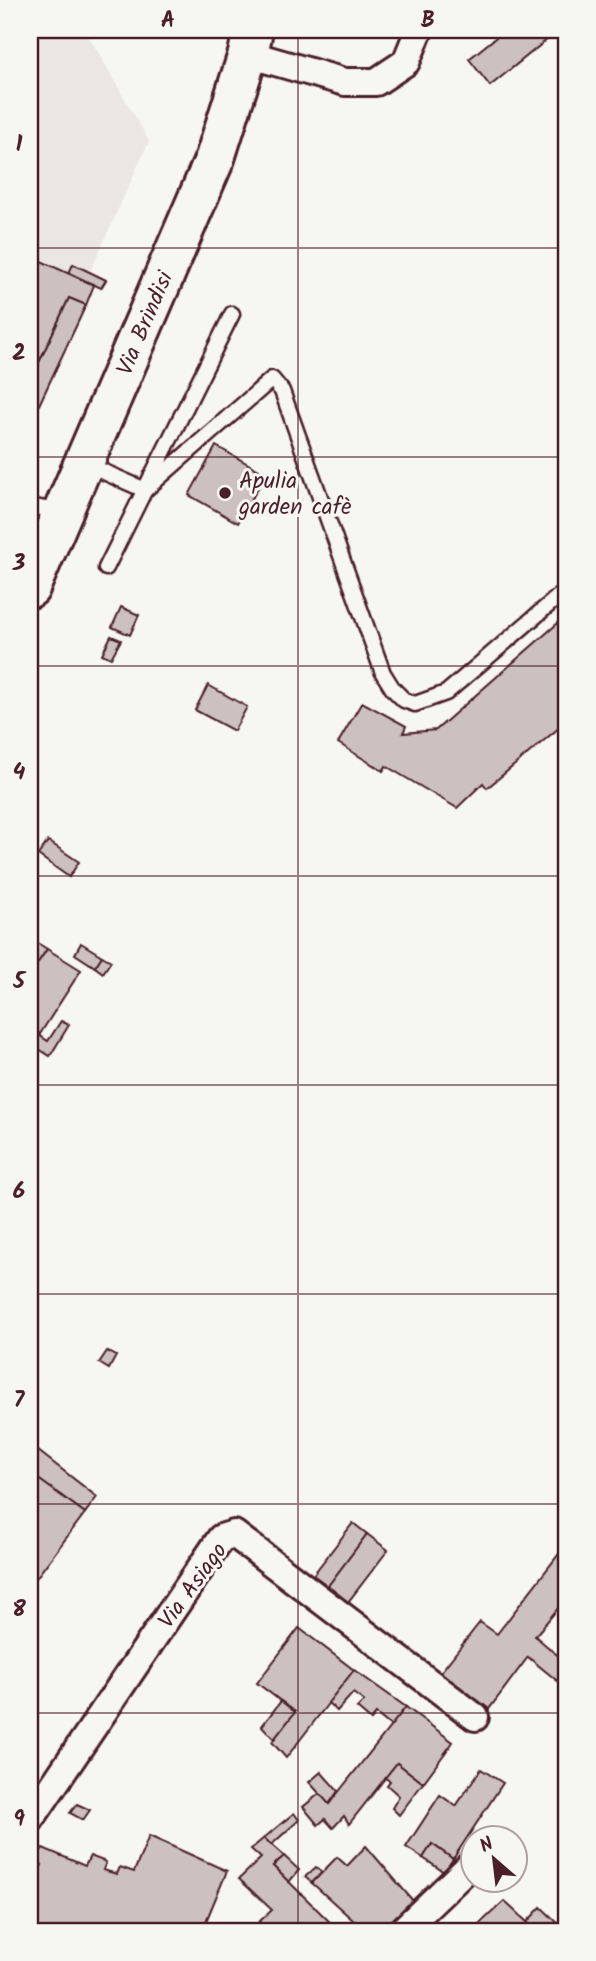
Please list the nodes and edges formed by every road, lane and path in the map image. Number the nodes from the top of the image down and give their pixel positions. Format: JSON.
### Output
{"nodes":[{"id":1,"x":419,"y":30,"type":"edge"},
{"id":2,"x":250,"y":42,"type":"edge"},
{"id":3,"x":232,"y":314,"type":"dead end"},
{"id":4,"x":84,"y":463,"type":"junction"},
{"id":5,"x":145,"y":491,"type":"junction"},
{"id":6,"x":46,"y":509,"type":"edge"},
{"id":7,"x":106,"y":568,"type":"dead end"},
{"id":8,"x":30,"y":588,"type":"edge"},
{"id":9,"x":566,"y":590,"type":"edge"},
{"id":10,"x":475,"y":1717,"type":"dead end"},
{"id":11,"x":30,"y":1820,"type":"edge"},
{"id":12,"x":460,"y":1875,"type":"edge"},
{"id":13,"x":402,"y":1931,"type":"edge"}],
"edges":[{"from":1,"to":2,"type":"street"},
{"from":2,"to":4,"type":"main road","name":"Via Brindisi"},
{"from":3,"to":5,"type":"lane"},
{"from":4,"to":5,"type":"lane"},
{"from":4,"to":6,"type":"main road","name":"Via Brindisi"},
{"from":5,"to":7,"type":"lane"},
{"from":5,"to":9,"type":"lane"},
{"from":6,"to":8,"type":"main road","name":"Via Brindisi"},
{"from":10,"to":11,"type":"street","name":"Via Asiago"},
{"from":12,"to":13,"type":"street"}]}
